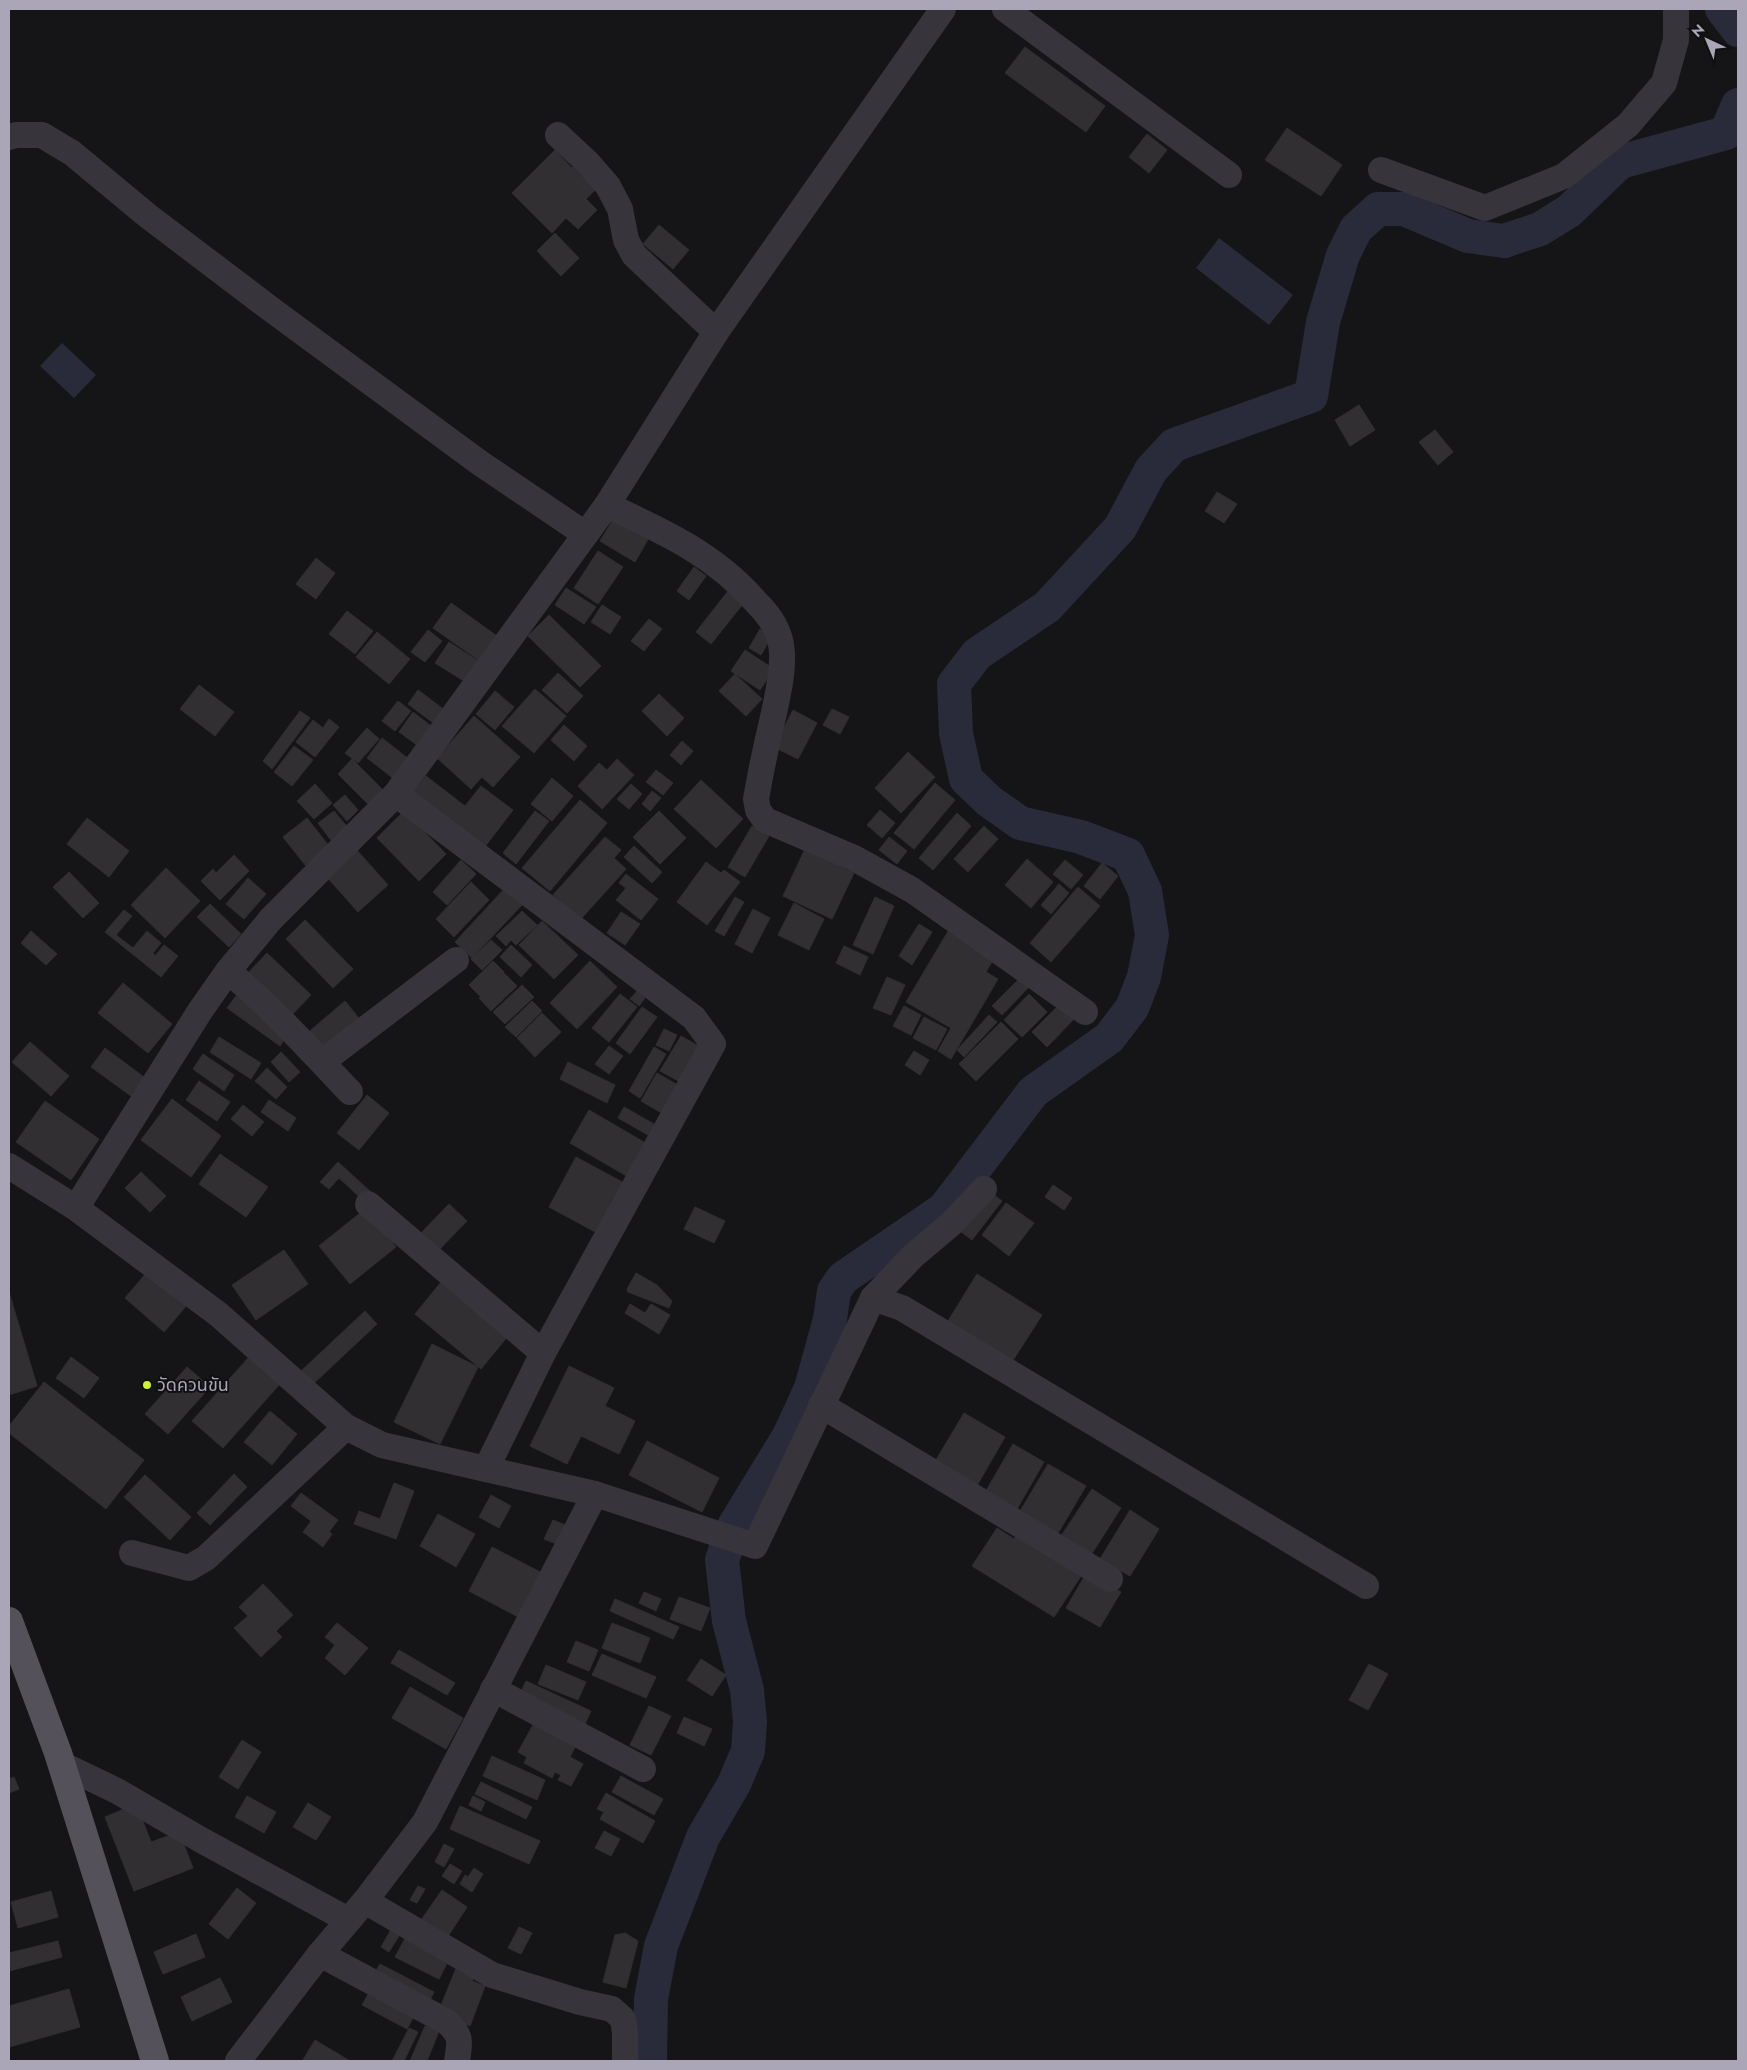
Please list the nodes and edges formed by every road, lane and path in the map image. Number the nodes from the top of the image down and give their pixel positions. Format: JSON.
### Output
{"nodes":[{"id":1,"x":943,"y":9,"type":"edge"},
{"id":2,"x":1005,"y":9,"type":"edge"},
{"id":3,"x":1676,"y":9,"type":"edge"},
{"id":4,"x":558,"y":135,"type":"dead end"},
{"id":5,"x":9,"y":137,"type":"edge"},
{"id":6,"x":1381,"y":170,"type":"dead end"},
{"id":7,"x":1230,"y":175,"type":"dead end"},
{"id":8,"x":716,"y":332,"type":"junction"},
{"id":9,"x":607,"y":505,"type":"junction"},
{"id":10,"x":585,"y":534,"type":"junction"},
{"id":11,"x":396,"y":794,"type":"junction"},
{"id":12,"x":456,"y":960,"type":"dead end"},
{"id":13,"x":228,"y":970,"type":"junction"},
{"id":14,"x":1085,"y":1012,"type":"dead end"},
{"id":15,"x":322,"y":1062,"type":"junction"},
{"id":16,"x":350,"y":1092,"type":"dead end"},
{"id":17,"x":9,"y":1166,"type":"edge"},
{"id":18,"x":984,"y":1189,"type":"dead end"},
{"id":19,"x":368,"y":1204,"type":"dead end"},
{"id":20,"x":76,"y":1208,"type":"junction"},
{"id":21,"x":873,"y":1298,"type":"junction"},
{"id":22,"x":543,"y":1353,"type":"junction"},
{"id":23,"x":821,"y":1405,"type":"junction"},
{"id":24,"x":346,"y":1427,"type":"junction"},
{"id":25,"x":486,"y":1469,"type":"junction"},
{"id":26,"x":595,"y":1494,"type":"junction"},
{"id":27,"x":132,"y":1553,"type":"dead end"},
{"id":28,"x":1110,"y":1579,"type":"dead end"},
{"id":29,"x":1366,"y":1586,"type":"dead end"},
{"id":30,"x":9,"y":1621,"type":"edge"},
{"id":31,"x":493,"y":1689,"type":"junction"},
{"id":32,"x":61,"y":1764,"type":"junction"},
{"id":33,"x":643,"y":1769,"type":"dead end"},
{"id":34,"x":365,"y":1901,"type":"junction"},
{"id":35,"x":348,"y":1920,"type":"junction"},
{"id":36,"x":320,"y":1954,"type":"junction"},
{"id":37,"x":155,"y":2061,"type":"edge"},
{"id":38,"x":238,"y":2061,"type":"edge"},
{"id":39,"x":457,"y":2061,"type":"edge"},
{"id":40,"x":626,"y":2061,"type":"edge"}],
"edges":[{"from":1,"to":8,"type":"street"},
{"from":2,"to":7,"type":"street"},
{"from":3,"to":6,"type":"street"},
{"from":4,"to":8,"type":"street"},
{"from":5,"to":10,"type":"street"},
{"from":8,"to":9,"type":"street"},
{"from":9,"to":10,"type":"street"},
{"from":9,"to":14,"type":"street"},
{"from":10,"to":11,"type":"street"},
{"from":11,"to":13,"type":"street"},
{"from":11,"to":22,"type":"street"},
{"from":12,"to":15,"type":"street"},
{"from":13,"to":15,"type":"street"},
{"from":13,"to":20,"type":"street"},
{"from":15,"to":16,"type":"street"},
{"from":17,"to":20,"type":"street"},
{"from":18,"to":21,"type":"street"},
{"from":19,"to":22,"type":"street"},
{"from":20,"to":24,"type":"street"},
{"from":21,"to":23,"type":"street"},
{"from":21,"to":29,"type":"street"},
{"from":22,"to":25,"type":"street"},
{"from":23,"to":26,"type":"street"},
{"from":23,"to":28,"type":"street"},
{"from":24,"to":25,"type":"street"},
{"from":24,"to":27,"type":"street"},
{"from":25,"to":26,"type":"street"},
{"from":26,"to":31,"type":"street"},
{"from":30,"to":32,"type":"main road"},
{"from":31,"to":33,"type":"street"},
{"from":31,"to":34,"type":"street"},
{"from":32,"to":35,"type":"street"},
{"from":32,"to":37,"type":"main road"},
{"from":34,"to":35,"type":"street"},
{"from":34,"to":40,"type":"street"},
{"from":35,"to":36,"type":"street"},
{"from":36,"to":38,"type":"street"},
{"from":36,"to":39,"type":"street"}]}
